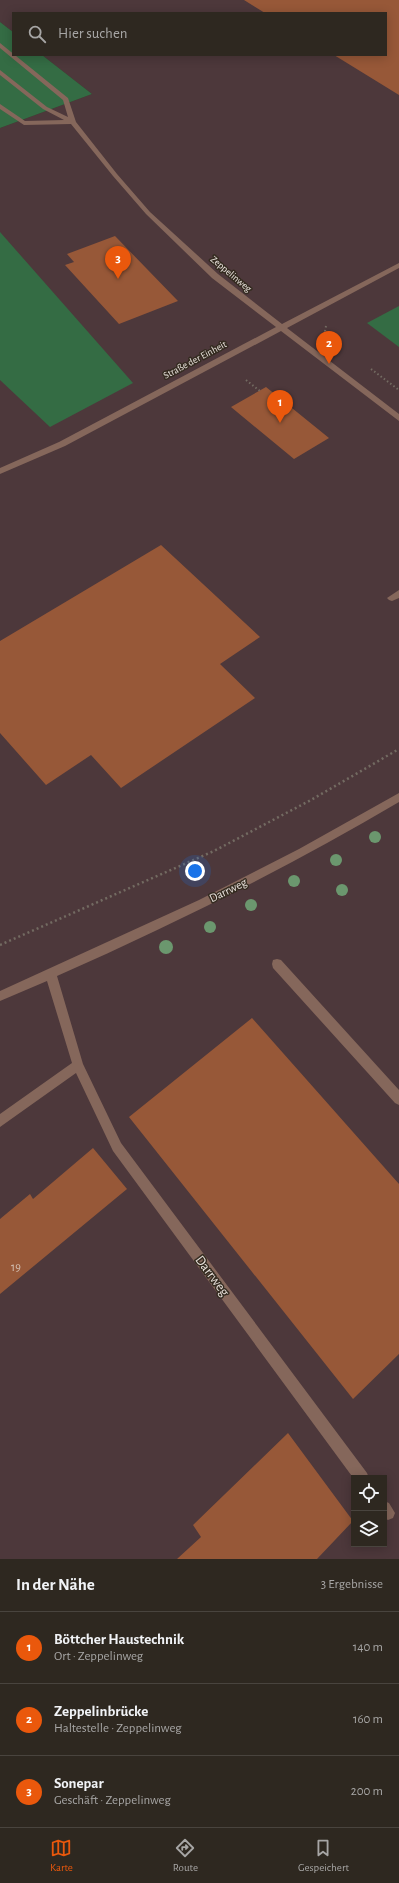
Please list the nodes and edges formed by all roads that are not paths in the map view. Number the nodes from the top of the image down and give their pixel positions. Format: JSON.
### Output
{"nodes":[{"id":1,"x":0,"y":45,"type":"edge"},
{"id":2,"x":12,"y":55,"type":"edge"},
{"id":3,"x":13,"y":56,"type":"edge"},
{"id":4,"x":0,"y":72,"type":"edge"},
{"id":5,"x":0,"y":106,"type":"edge"},
{"id":6,"x":73,"y":122,"type":"junction"},
{"id":7,"x":399,"y":265,"type":"edge"},
{"id":8,"x":282,"y":327,"type":"junction"},
{"id":9,"x":399,"y":418,"type":"edge"},
{"id":10,"x":0,"y":471,"type":"edge"},
{"id":11,"x":399,"y":797,"type":"edge"},
{"id":12,"x":277,"y":964,"type":"dead end"},
{"id":13,"x":51,"y":974,"type":"junction"},
{"id":14,"x":0,"y":996,"type":"edge"},
{"id":15,"x":78,"y":1065,"type":"junction"},
{"id":16,"x":399,"y":1098,"type":"edge"},
{"id":17,"x":0,"y":1121,"type":"edge"},
{"id":18,"x":360,"y":1475,"type":"edge"}],
"edges":[{"from":1,"to":2,"type":"street","name":"Zeppelinweg"},
{"from":3,"to":6,"type":"street","name":"Zeppelinweg"},
{"from":4,"to":6,"type":"street","name":"Zeppelinweg"},
{"from":5,"to":6,"type":"street"},
{"from":6,"to":8,"type":"street","name":"Zeppelinweg"},
{"from":7,"to":8,"type":"street","name":"Straße der Einheit"},
{"from":8,"to":9,"type":"street","name":"Zeppelinweg"},
{"from":8,"to":10,"type":"street","name":"Straße der Einheit"},
{"from":11,"to":13,"type":"street","name":"Darrweg"},
{"from":12,"to":16,"type":"street"},
{"from":13,"to":14,"type":"street","name":"Darrweg"},
{"from":13,"to":15,"type":"street","name":"Darrweg"},
{"from":15,"to":17,"type":"street"},
{"from":15,"to":18,"type":"street","name":"Darrweg"}]}
